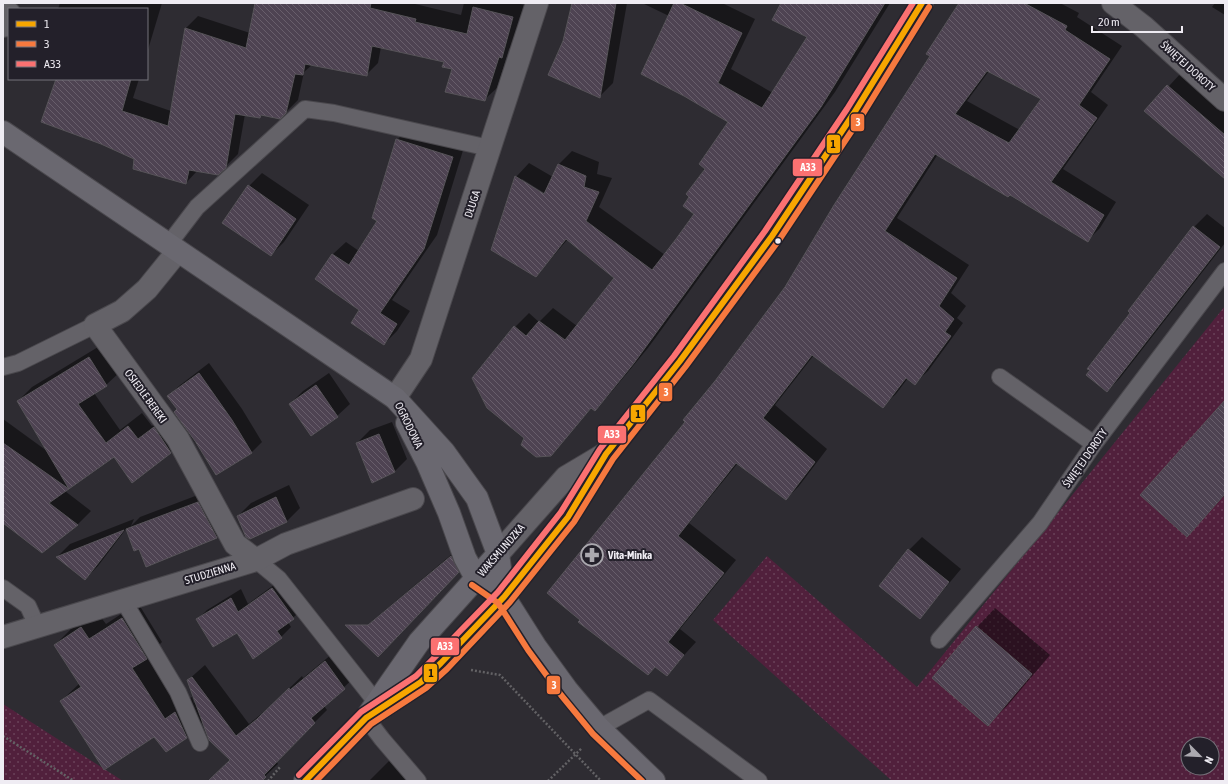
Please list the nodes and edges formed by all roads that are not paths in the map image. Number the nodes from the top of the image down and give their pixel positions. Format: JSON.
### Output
{"nodes":[{"id":1,"x":537,"y":3,"type":"edge"},
{"id":2,"x":922,"y":3,"type":"edge"},
{"id":3,"x":1112,"y":3,"type":"edge"},
{"id":4,"x":8,"y":15,"type":"edge"},
{"id":5,"x":3,"y":26,"type":"edge"},
{"id":6,"x":1225,"y":100,"type":"edge"},
{"id":7,"x":3,"y":132,"type":"edge"},
{"id":8,"x":489,"y":148,"type":"junction"},
{"id":9,"x":173,"y":248,"type":"junction"},
{"id":10,"x":1225,"y":271,"type":"edge"},
{"id":11,"x":95,"y":325,"type":"junction"},
{"id":12,"x":3,"y":367,"type":"edge"},
{"id":13,"x":1000,"y":378,"type":"dead end"},
{"id":14,"x":395,"y":398,"type":"junction"},
{"id":15,"x":1094,"y":444,"type":"junction"},
{"id":16,"x":606,"y":454,"type":"junction"},
{"id":17,"x":413,"y":499,"type":"dead end"},
{"id":18,"x":498,"y":554,"type":"junction"},
{"id":19,"x":256,"y":560,"type":"junction"},
{"id":20,"x":476,"y":578,"type":"junction"},
{"id":21,"x":3,"y":588,"type":"edge"},
{"id":22,"x":504,"y":597,"type":"junction"},
{"id":23,"x":123,"y":600,"type":"junction"},
{"id":24,"x":37,"y":626,"type":"junction"},
{"id":25,"x":3,"y":637,"type":"edge"},
{"id":26,"x":939,"y":640,"type":"dead end"},
{"id":27,"x":371,"y":710,"type":"junction"},
{"id":28,"x":599,"y":728,"type":"junction"},
{"id":29,"x":200,"y":743,"type":"dead end"},
{"id":30,"x":305,"y":781,"type":"edge"},
{"id":31,"x":418,"y":781,"type":"edge"},
{"id":32,"x":654,"y":781,"type":"edge"},
{"id":33,"x":759,"y":781,"type":"edge"}],
"edges":[{"from":1,"to":8,"type":"street","name":"DŁUGA"},
{"from":2,"to":16,"type":"street","name":"WAKSMUNDZKA"},
{"from":3,"to":6,"type":"street","name":"ŚWIĘTEJ DOROTY"},
{"from":4,"to":5,"type":"street"},
{"from":7,"to":9,"type":"street"},
{"from":8,"to":9,"type":"lane"},
{"from":8,"to":14,"type":"street","name":"DŁUGA"},
{"from":9,"to":11,"type":"street"},
{"from":9,"to":14,"type":"street"},
{"from":10,"to":15,"type":"lane","name":"ŚWIĘTEJ DOROTY"},
{"from":11,"to":12,"type":"lane"},
{"from":11,"to":19,"type":"street","name":"OSIEDLE BEREKI"},
{"from":13,"to":15,"type":"lane"},
{"from":14,"to":18,"type":"street","name":"OGRODOWA"},
{"from":14,"to":20,"type":"street","name":"OGRODOWA"},
{"from":15,"to":26,"type":"lane","name":"ŚWIĘTEJ DOROTY"},
{"from":16,"to":18,"type":"street","name":"WAKSMUNDZKA"},
{"from":16,"to":22,"type":"street","name":"WAKSMUNDZKA"},
{"from":17,"to":19,"type":"street","name":"STUDZIENNA"},
{"from":18,"to":20,"type":"street","name":"WAKSMUNDZKA"},
{"from":18,"to":22,"type":"street","name":"OGRODOWA"},
{"from":19,"to":23,"type":"street","name":"STUDZIENNA"},
{"from":19,"to":27,"type":"lane"},
{"from":20,"to":22,"type":"street"},
{"from":20,"to":27,"type":"street","name":"WAKSMUNDZKA"},
{"from":21,"to":24,"type":"lane"},
{"from":22,"to":27,"type":"street","name":"WAKSMUNDZKA"},
{"from":22,"to":28,"type":"street"},
{"from":23,"to":24,"type":"street","name":"STUDZIENNA"},
{"from":23,"to":29,"type":"lane"},
{"from":24,"to":25,"type":"street","name":"STUDZIENNA"},
{"from":27,"to":30,"type":"street","name":"WAKSMUNDZKA"},
{"from":27,"to":31,"type":"lane"},
{"from":28,"to":32,"type":"street"},
{"from":28,"to":33,"type":"lane"}]}
